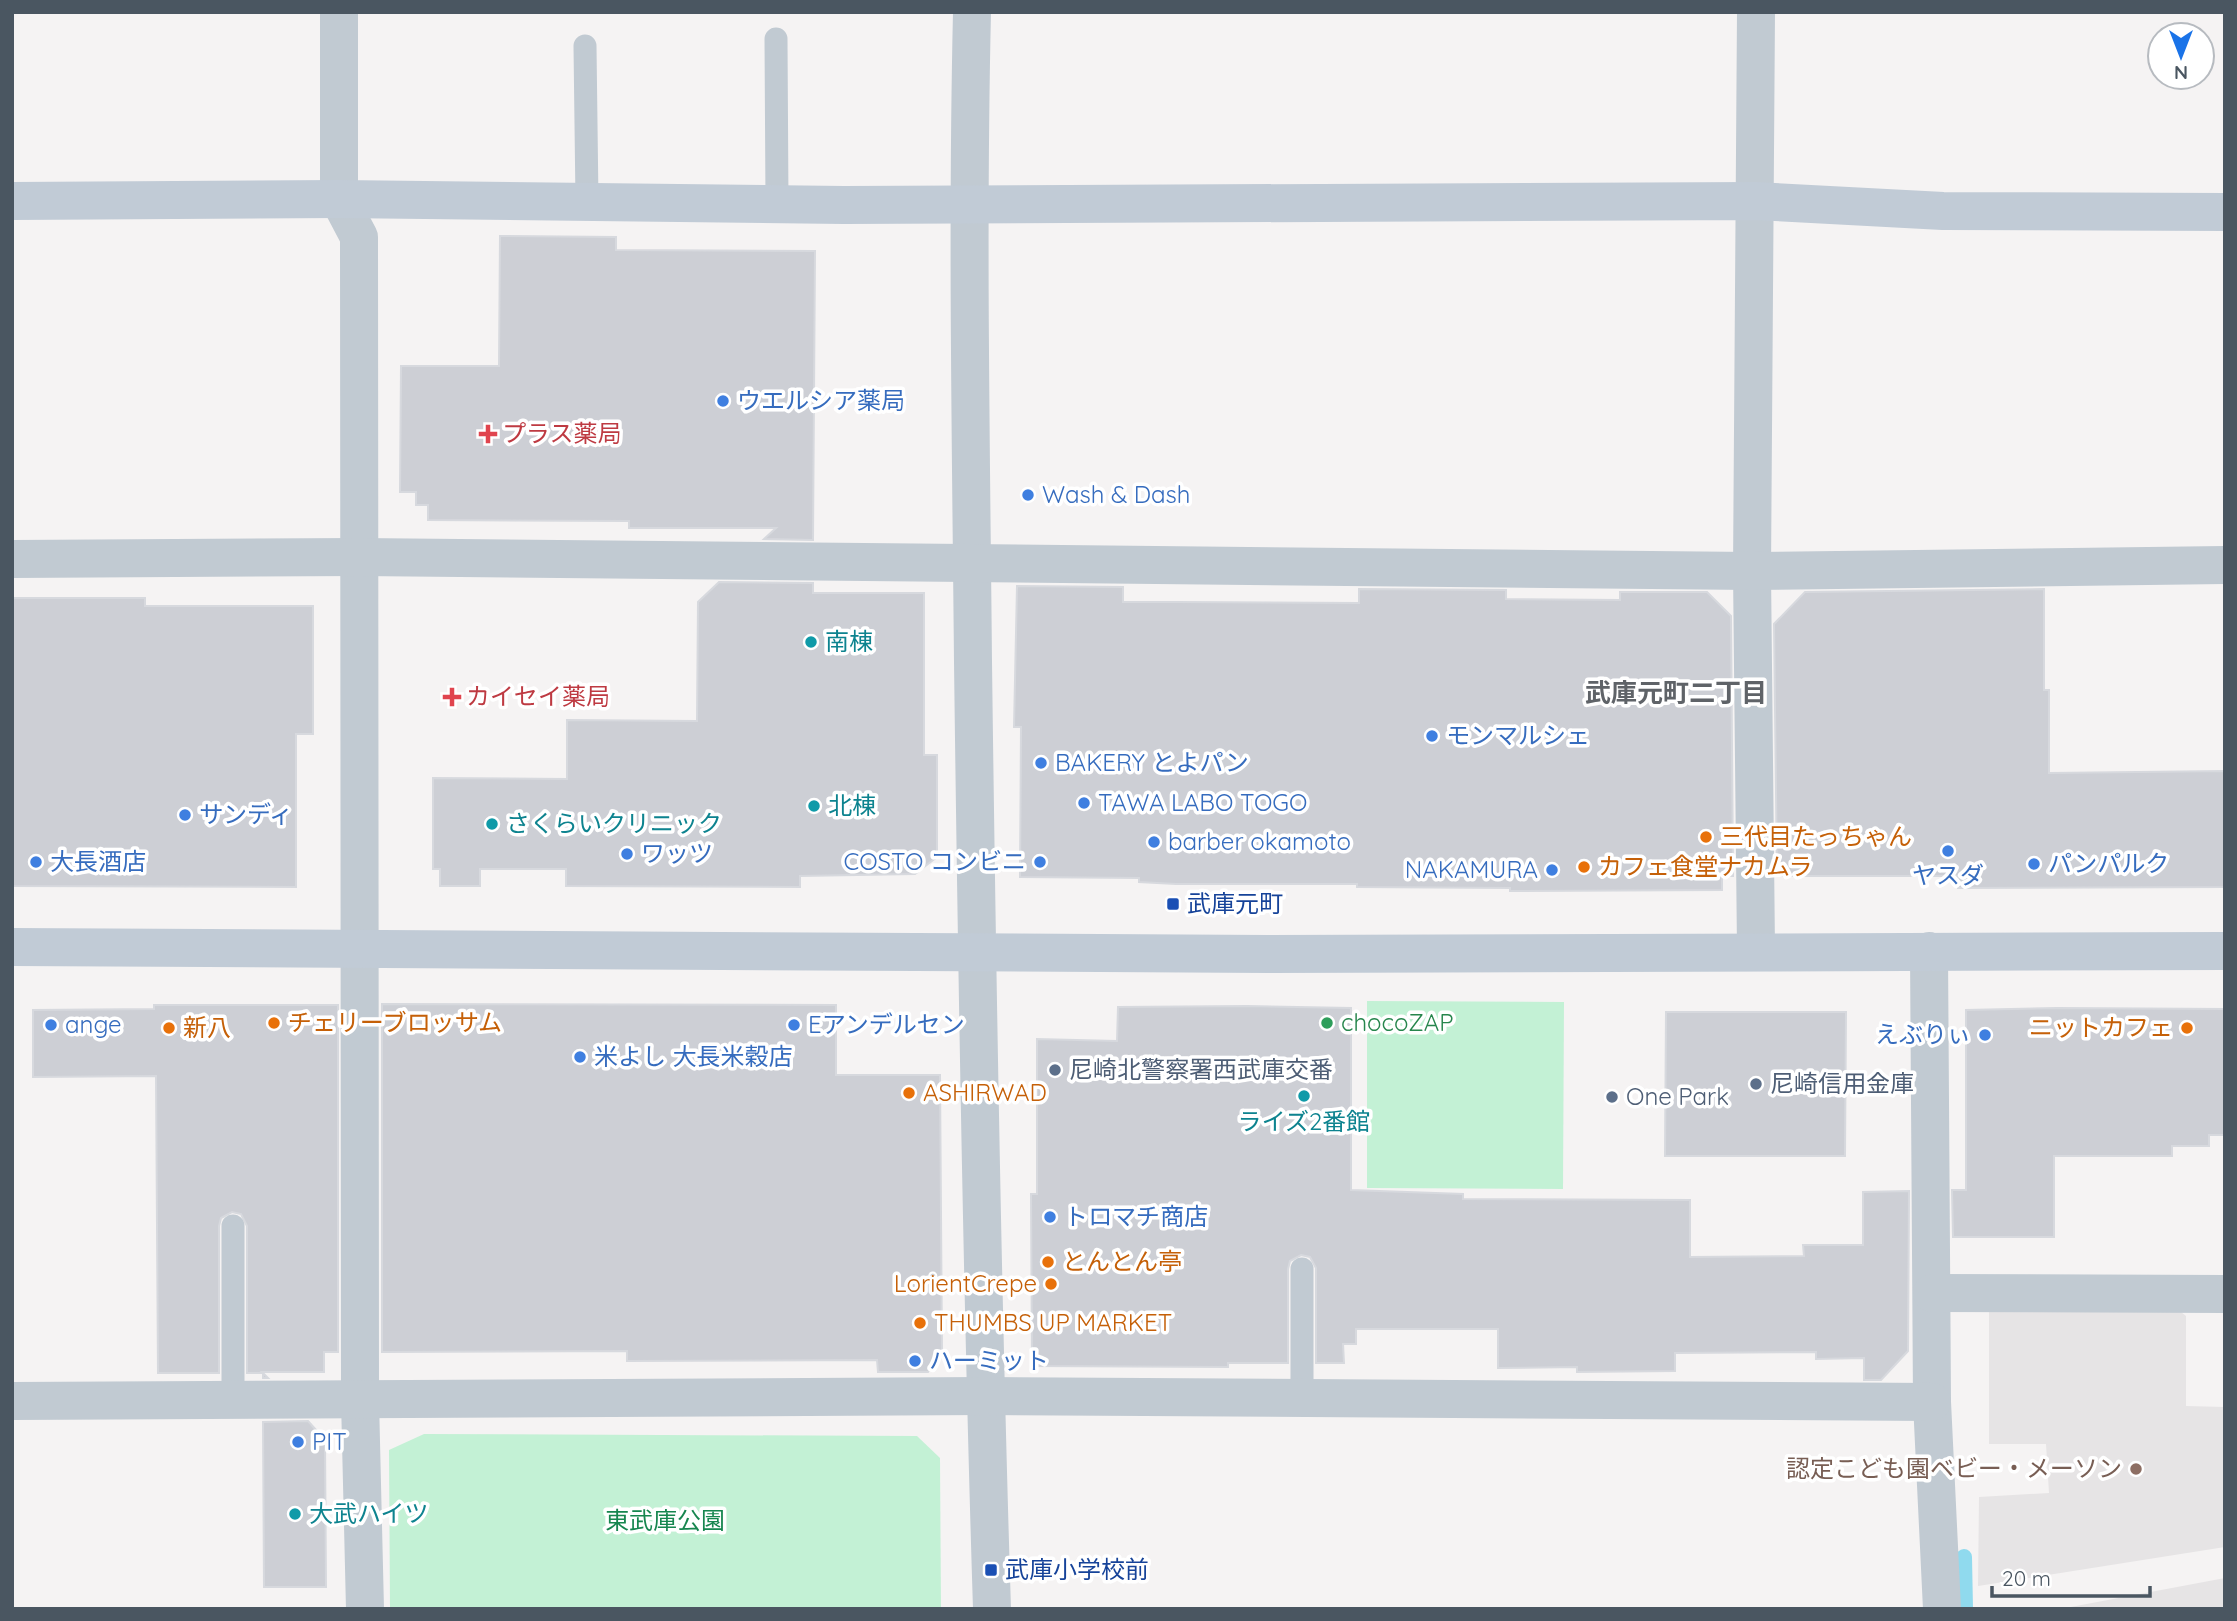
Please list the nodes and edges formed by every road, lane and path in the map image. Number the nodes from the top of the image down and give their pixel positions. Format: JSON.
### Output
{"nodes":[{"id":1,"x":339,"y":12,"type":"edge"},
{"id":2,"x":972,"y":12,"type":"edge"},
{"id":3,"x":1756,"y":12,"type":"edge"},
{"id":4,"x":776,"y":38,"type":"dead end"},
{"id":5,"x":585,"y":46,"type":"dead end"},
{"id":6,"x":339,"y":199,"type":"junction"},
{"id":7,"x":12,"y":201,"type":"edge"},
{"id":8,"x":1755,"y":201,"type":"junction"},
{"id":9,"x":587,"y":202,"type":"junction"},
{"id":10,"x":777,"y":204,"type":"junction"},
{"id":11,"x":967,"y":205,"type":"junction"},
{"id":12,"x":2225,"y":212,"type":"edge"},
{"id":13,"x":360,"y":556,"type":"junction"},
{"id":14,"x":12,"y":559,"type":"edge"},
{"id":15,"x":972,"y":562,"type":"junction"},
{"id":16,"x":2225,"y":565,"type":"edge"},
{"id":17,"x":1752,"y":570,"type":"junction"},
{"id":18,"x":12,"y":947,"type":"edge"},
{"id":19,"x":361,"y":947,"type":"junction"},
{"id":20,"x":1756,"y":950,"type":"junction"},
{"id":21,"x":1929,"y":951,"type":"junction"},
{"id":22,"x":2225,"y":951,"type":"edge"},
{"id":23,"x":977,"y":952,"type":"junction"},
{"id":24,"x":233,"y":1226,"type":"dead end"},
{"id":25,"x":1301,"y":1269,"type":"dead end"},
{"id":26,"x":1931,"y":1293,"type":"junction"},
{"id":27,"x":2225,"y":1294,"type":"edge"},
{"id":28,"x":985,"y":1396,"type":"junction"},
{"id":29,"x":233,"y":1400,"type":"junction"},
{"id":30,"x":360,"y":1400,"type":"junction"},
{"id":31,"x":12,"y":1401,"type":"edge"},
{"id":32,"x":1301,"y":1401,"type":"junction"},
{"id":33,"x":1932,"y":1402,"type":"junction"},
{"id":34,"x":365,"y":1609,"type":"edge"},
{"id":35,"x":992,"y":1609,"type":"edge"},
{"id":36,"x":1942,"y":1609,"type":"edge"}],
"edges":[{"from":1,"to":6,"type":"street"},
{"from":2,"to":11,"type":"street"},
{"from":3,"to":8,"type":"street"},
{"from":4,"to":10,"type":"lane"},
{"from":5,"to":9,"type":"lane"},
{"from":6,"to":7,"type":"street"},
{"from":6,"to":9,"type":"street"},
{"from":6,"to":13,"type":"street"},
{"from":8,"to":11,"type":"street"},
{"from":8,"to":12,"type":"street"},
{"from":8,"to":17,"type":"street"},
{"from":9,"to":10,"type":"street"},
{"from":10,"to":11,"type":"street"},
{"from":11,"to":15,"type":"street"},
{"from":13,"to":14,"type":"street"},
{"from":13,"to":15,"type":"street"},
{"from":13,"to":19,"type":"street"},
{"from":15,"to":17,"type":"street"},
{"from":15,"to":23,"type":"street"},
{"from":16,"to":17,"type":"street"},
{"from":17,"to":20,"type":"street"},
{"from":18,"to":19,"type":"street"},
{"from":19,"to":23,"type":"street"},
{"from":19,"to":30,"type":"street"},
{"from":20,"to":21,"type":"street"},
{"from":20,"to":23,"type":"street"},
{"from":21,"to":22,"type":"street"},
{"from":21,"to":26,"type":"street"},
{"from":23,"to":28,"type":"street"},
{"from":24,"to":29,"type":"lane"},
{"from":25,"to":32,"type":"lane"},
{"from":26,"to":27,"type":"street"},
{"from":26,"to":33,"type":"street"},
{"from":28,"to":30,"type":"street"},
{"from":28,"to":32,"type":"street"},
{"from":28,"to":35,"type":"street"},
{"from":29,"to":30,"type":"street"},
{"from":29,"to":31,"type":"street"},
{"from":30,"to":34,"type":"street"},
{"from":32,"to":33,"type":"street"},
{"from":33,"to":36,"type":"street"}]}
